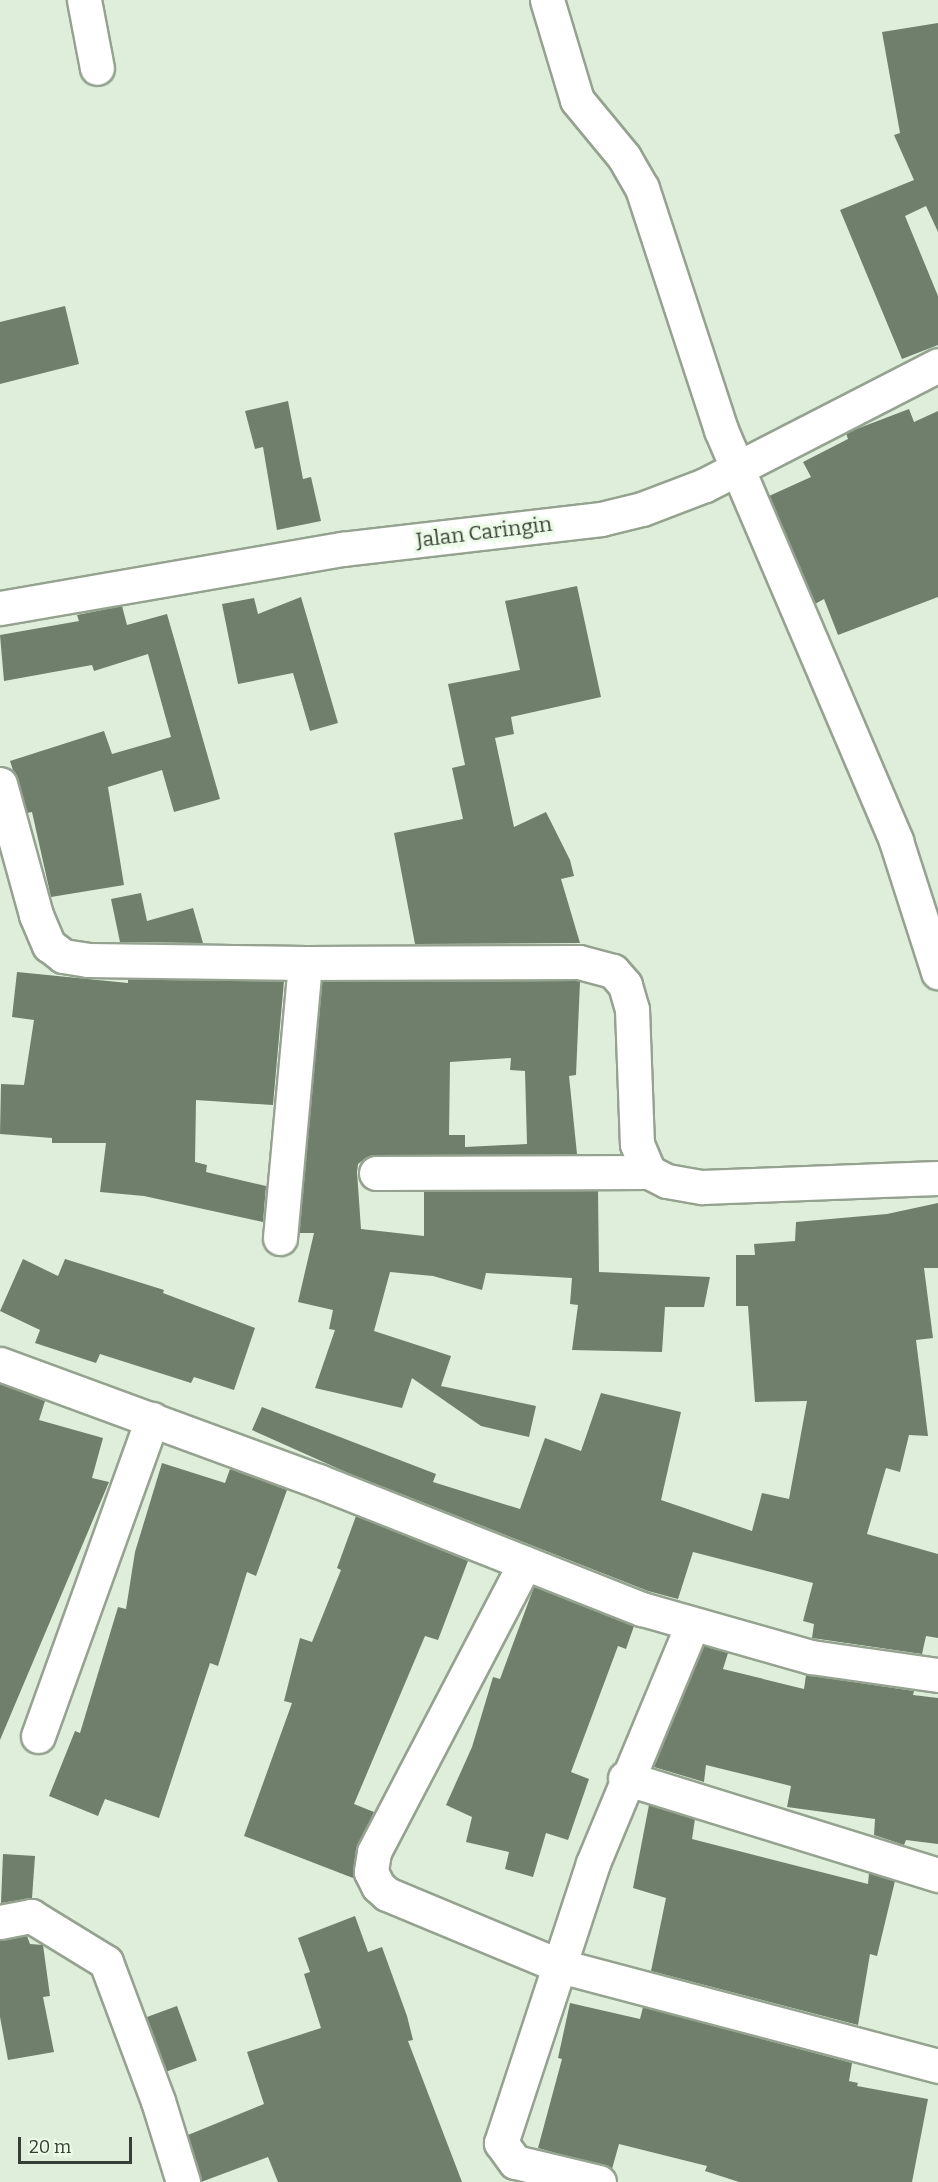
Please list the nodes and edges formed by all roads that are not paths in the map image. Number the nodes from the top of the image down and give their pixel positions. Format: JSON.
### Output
{"nodes":[{"id":1,"x":84,"y":0,"type":"edge"},
{"id":2,"x":547,"y":0,"type":"edge"},
{"id":3,"x":97,"y":68,"type":"dead end"},
{"id":4,"x":938,"y":364,"type":"edge"},
{"id":5,"x":736,"y":468,"type":"junction"},
{"id":6,"x":0,"y":608,"type":"edge"},
{"id":7,"x":0,"y":784,"type":"edge"},
{"id":8,"x":933,"y":938,"type":"edge"},
{"id":9,"x":305,"y":963,"type":"junction"},
{"id":10,"x":938,"y":972,"type":"edge"},
{"id":11,"x":376,"y":1173,"type":"dead end"},
{"id":12,"x":649,"y":1173,"type":"junction"},
{"id":13,"x":938,"y":1178,"type":"edge"},
{"id":14,"x":280,"y":1238,"type":"dead end"},
{"id":15,"x":0,"y":1364,"type":"edge"},
{"id":16,"x":152,"y":1419,"type":"junction"},
{"id":17,"x":525,"y":1563,"type":"junction"},
{"id":18,"x":692,"y":1625,"type":"junction"},
{"id":19,"x":938,"y":1675,"type":"edge"},
{"id":20,"x":38,"y":1736,"type":"dead end"},
{"id":21,"x":625,"y":1778,"type":"junction"},
{"id":22,"x":938,"y":1875,"type":"edge"},
{"id":23,"x":0,"y":1922,"type":"edge"},
{"id":24,"x":560,"y":1966,"type":"junction"},
{"id":25,"x":938,"y":2066,"type":"edge"},
{"id":26,"x":183,"y":2182,"type":"edge"},
{"id":27,"x":599,"y":2182,"type":"edge"}],
"edges":[{"from":1,"to":3,"type":"street"},
{"from":2,"to":5,"type":"street"},
{"from":4,"to":5,"type":"street","name":"Jalan Caringin"},
{"from":5,"to":6,"type":"street","name":"Jalan Caringin"},
{"from":5,"to":8,"type":"street"},
{"from":7,"to":9,"type":"street"},
{"from":8,"to":10,"type":"street"},
{"from":9,"to":12,"type":"street"},
{"from":9,"to":14,"type":"street"},
{"from":11,"to":12,"type":"street"},
{"from":12,"to":13,"type":"street"},
{"from":15,"to":16,"type":"street"},
{"from":16,"to":17,"type":"street"},
{"from":16,"to":20,"type":"street"},
{"from":17,"to":18,"type":"street"},
{"from":17,"to":24,"type":"street"},
{"from":18,"to":19,"type":"street"},
{"from":18,"to":21,"type":"street"},
{"from":21,"to":22,"type":"street"},
{"from":21,"to":24,"type":"street"},
{"from":23,"to":26,"type":"street"},
{"from":24,"to":25,"type":"street"},
{"from":24,"to":27,"type":"street"}]}
